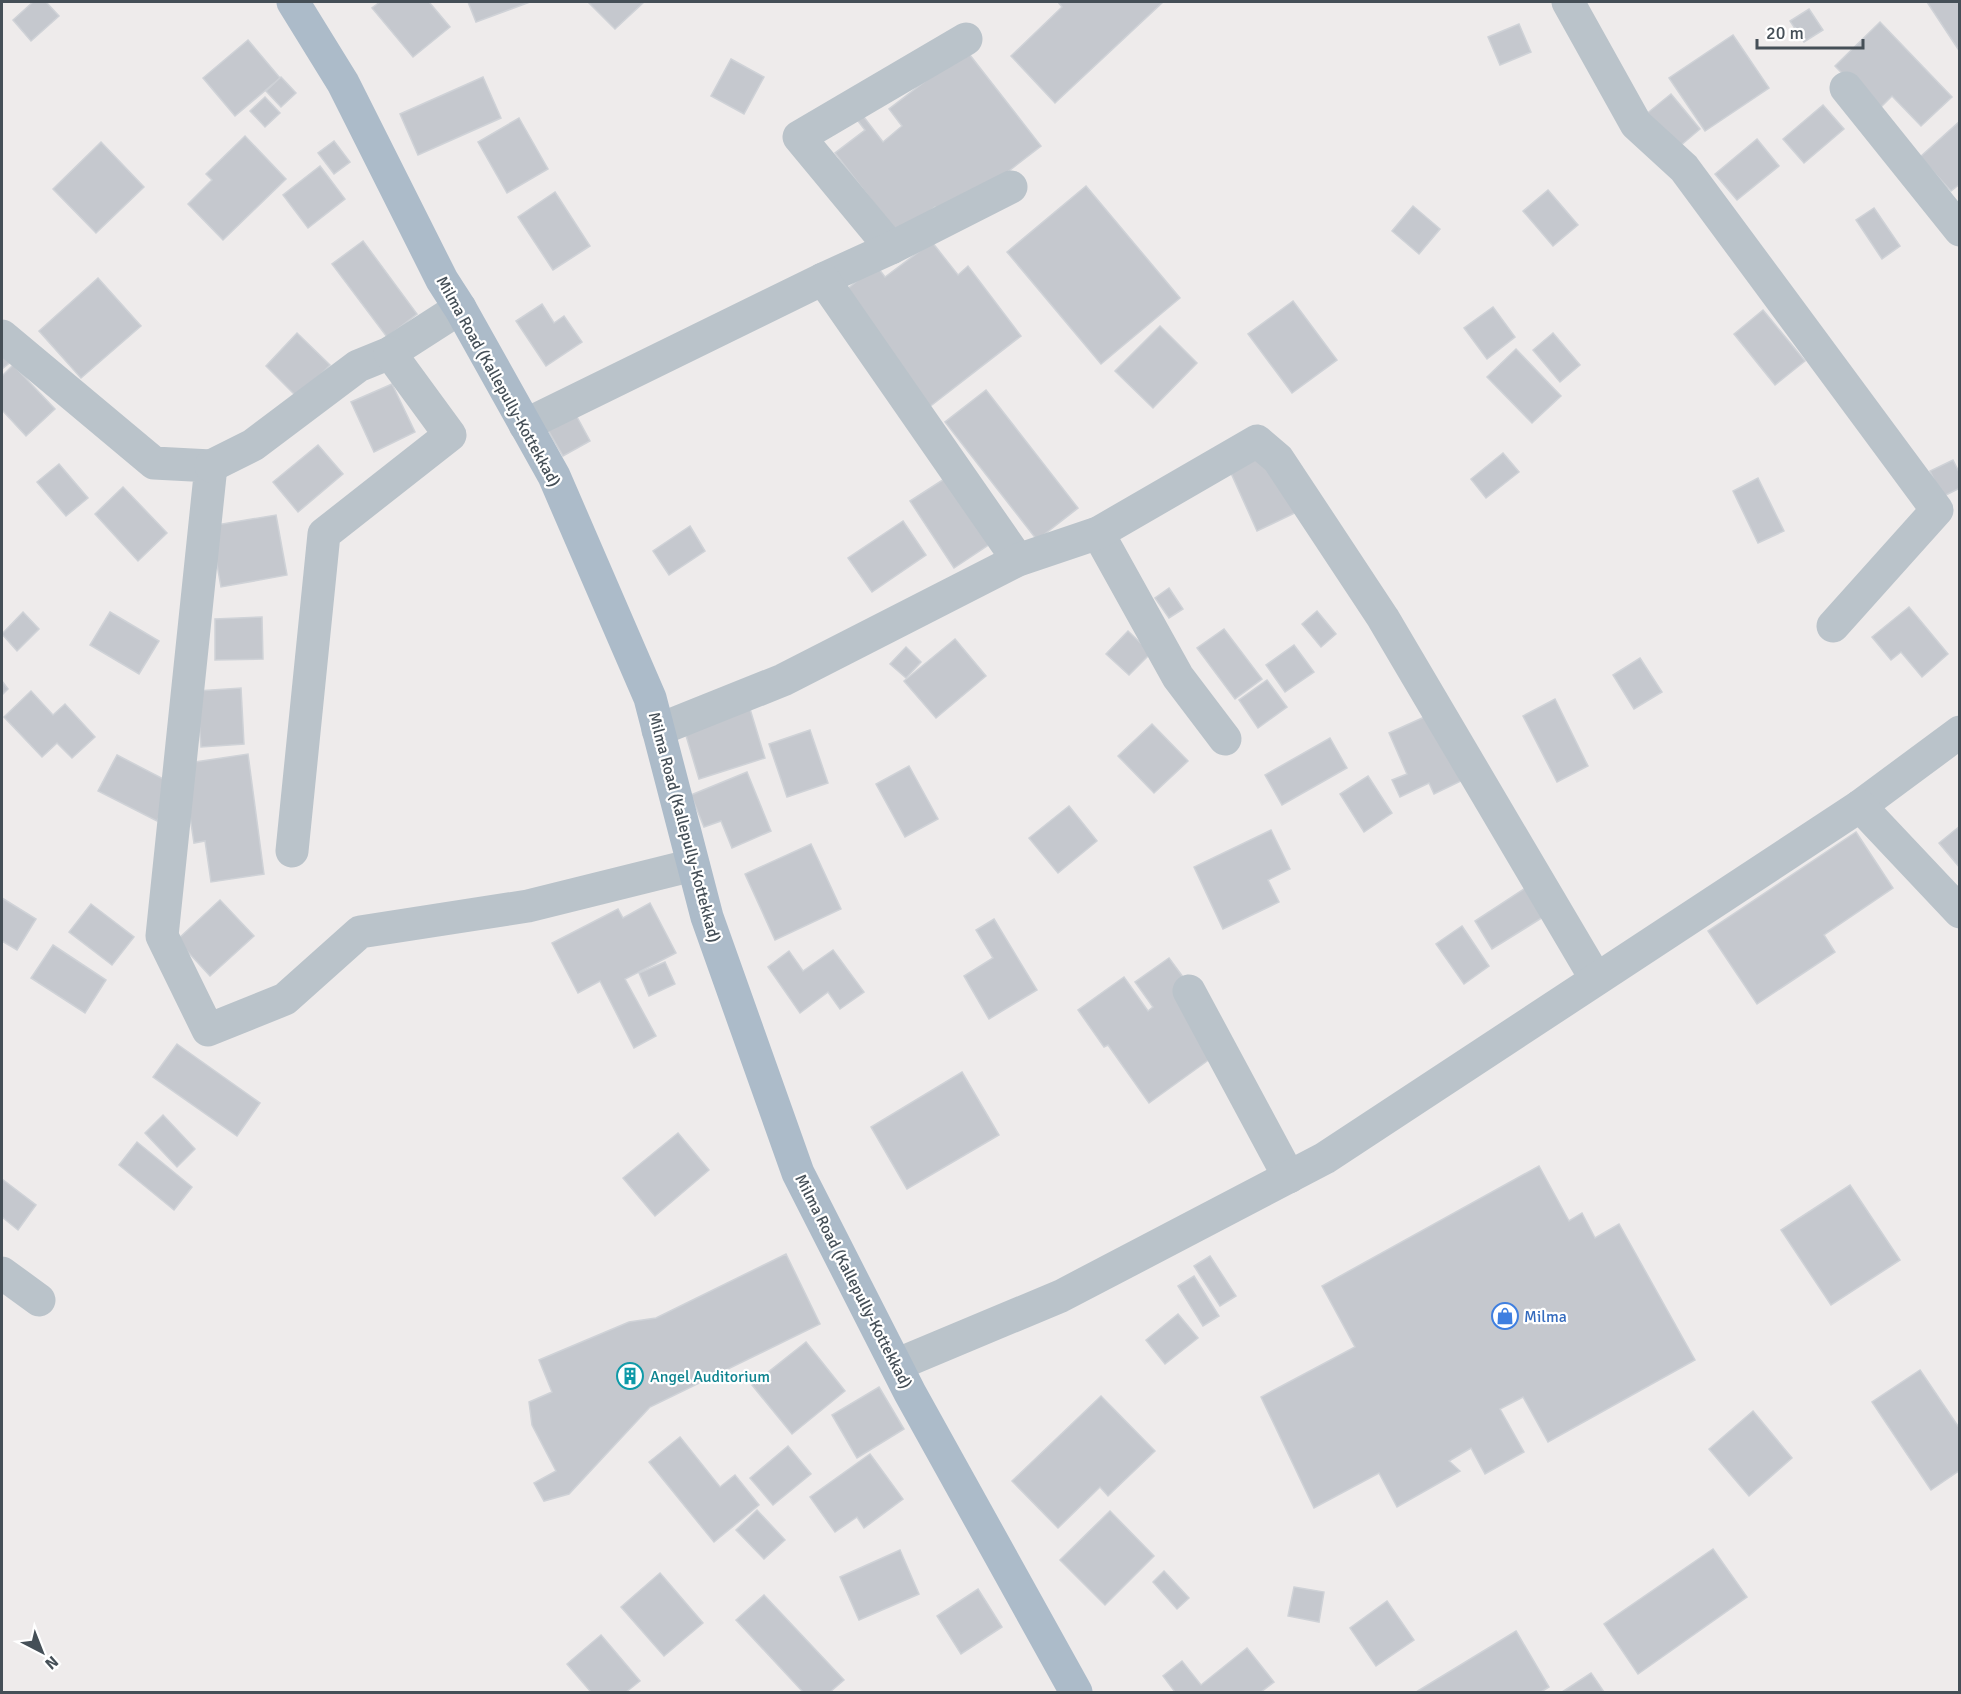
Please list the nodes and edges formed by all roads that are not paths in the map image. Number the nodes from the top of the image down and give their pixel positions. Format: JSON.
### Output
{"nodes":[{"id":1,"x":293,"y":2,"type":"edge"},
{"id":2,"x":1568,"y":2,"type":"edge"},
{"id":3,"x":966,"y":39,"type":"dead end"},
{"id":4,"x":1846,"y":88,"type":"dead end"},
{"id":5,"x":1011,"y":187,"type":"dead end"},
{"id":6,"x":1959,"y":230,"type":"edge"},
{"id":7,"x":891,"y":248,"type":"junction"},
{"id":8,"x":823,"y":279,"type":"junction"},
{"id":9,"x":460,"y":308,"type":"junction"},
{"id":10,"x":2,"y":336,"type":"edge"},
{"id":11,"x":390,"y":353,"type":"junction"},
{"id":12,"x":525,"y":425,"type":"junction"},
{"id":13,"x":211,"y":465,"type":"junction"},
{"id":14,"x":1948,"y":502,"type":"edge"},
{"id":15,"x":1098,"y":533,"type":"junction"},
{"id":16,"x":1018,"y":560,"type":"junction"},
{"id":17,"x":1833,"y":626,"type":"dead end"},
{"id":18,"x":658,"y":730,"type":"junction"},
{"id":19,"x":1959,"y":732,"type":"edge"},
{"id":20,"x":1225,"y":739,"type":"dead end"},
{"id":21,"x":1860,"y":806,"type":"junction"},
{"id":22,"x":292,"y":851,"type":"dead end"},
{"id":23,"x":693,"y":865,"type":"junction"},
{"id":24,"x":1959,"y":912,"type":"edge"},
{"id":25,"x":1596,"y":979,"type":"junction"},
{"id":26,"x":1189,"y":991,"type":"dead end"},
{"id":27,"x":1289,"y":1177,"type":"junction"},
{"id":28,"x":2,"y":1273,"type":"edge"},
{"id":29,"x":39,"y":1300,"type":"dead end"},
{"id":30,"x":896,"y":1365,"type":"junction"},
{"id":31,"x":1077,"y":1692,"type":"edge"}],
"edges":[{"from":1,"to":9,"type":"main road","name":"Milma Road (Kallepully-Kottekkad)"},
{"from":2,"to":14,"type":"street"},
{"from":3,"to":7,"type":"street"},
{"from":4,"to":6,"type":"street"},
{"from":5,"to":7,"type":"street"},
{"from":7,"to":8,"type":"street"},
{"from":8,"to":12,"type":"street"},
{"from":8,"to":16,"type":"street"},
{"from":9,"to":11,"type":"street"},
{"from":9,"to":12,"type":"main road","name":"Milma Road (Kallepully-Kottekkad)"},
{"from":10,"to":13,"type":"street"},
{"from":11,"to":13,"type":"street"},
{"from":11,"to":22,"type":"street"},
{"from":12,"to":18,"type":"main road","name":"Milma Road (Kallepully-Kottekkad)"},
{"from":13,"to":23,"type":"street"},
{"from":14,"to":17,"type":"street"},
{"from":15,"to":16,"type":"street"},
{"from":15,"to":20,"type":"street"},
{"from":15,"to":25,"type":"street"},
{"from":16,"to":18,"type":"street"},
{"from":18,"to":23,"type":"main road","name":"Milma Road (Kallepully-Kottekkad)"},
{"from":19,"to":21,"type":"street"},
{"from":21,"to":24,"type":"street"},
{"from":21,"to":25,"type":"street"},
{"from":23,"to":30,"type":"main road","name":"Milma Road (Kallepully-Kottekkad)"},
{"from":25,"to":27,"type":"street"},
{"from":26,"to":27,"type":"street"},
{"from":27,"to":30,"type":"street"},
{"from":28,"to":29,"type":"street"},
{"from":30,"to":31,"type":"main road","name":"Milma Road (Kallepully-Kottekkad)"}]}
